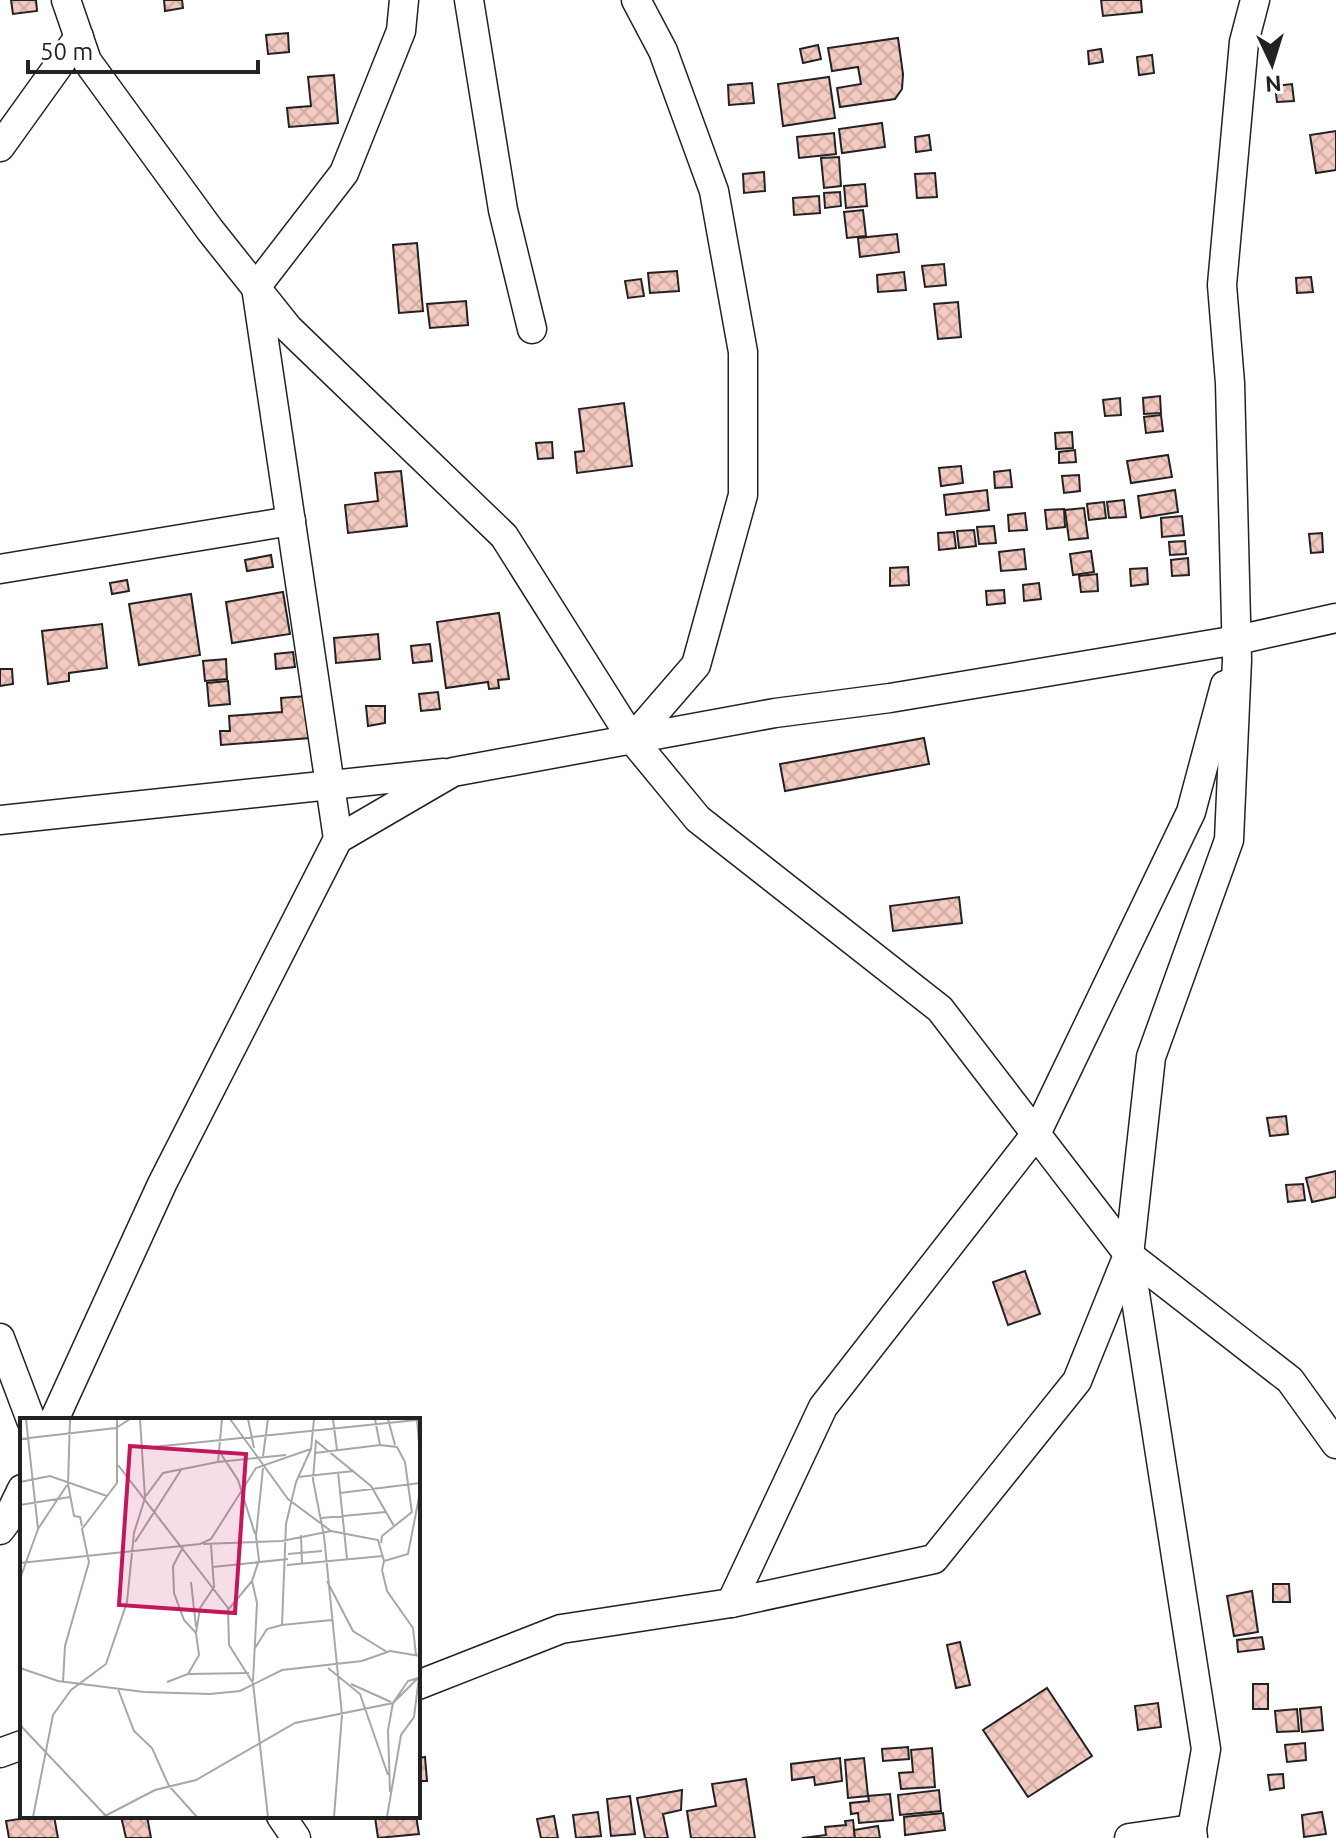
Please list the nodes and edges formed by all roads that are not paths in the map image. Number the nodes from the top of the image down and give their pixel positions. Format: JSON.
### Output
{"nodes":[{"id":1,"x":66,"y":0,"type":"edge"},
{"id":2,"x":404,"y":0,"type":"edge"},
{"id":3,"x":469,"y":0,"type":"edge"},
{"id":4,"x":636,"y":0,"type":"edge"},
{"id":5,"x":1255,"y":0,"type":"edge"},
{"id":6,"x":79,"y":37,"type":"junction"},
{"id":7,"x":0,"y":147,"type":"edge"},
{"id":8,"x":256,"y":287,"type":"junction"},
{"id":9,"x":532,"y":329,"type":"dead end"},
{"id":10,"x":291,"y":521,"type":"junction"},
{"id":11,"x":0,"y":569,"type":"edge"},
{"id":12,"x":1336,"y":618,"type":"edge"},
{"id":13,"x":1237,"y":640,"type":"junction"},
{"id":14,"x":632,"y":739,"type":"junction"},
{"id":15,"x":453,"y":772,"type":"junction"},
{"id":16,"x":331,"y":785,"type":"junction"},
{"id":17,"x":0,"y":820,"type":"edge"},
{"id":18,"x":338,"y":839,"type":"junction"},
{"id":19,"x":1036,"y":1134,"type":"junction"},
{"id":20,"x":1129,"y":1255,"type":"junction"},
{"id":21,"x":0,"y":1338,"type":"edge"},
{"id":22,"x":30,"y":1418,"type":"edge"},
{"id":23,"x":55,"y":1418,"type":"edge"},
{"id":24,"x":1336,"y":1444,"type":"edge"},
{"id":25,"x":20,"y":1493,"type":"edge"},
{"id":26,"x":0,"y":1530,"type":"edge"},
{"id":27,"x":731,"y":1603,"type":"junction"},
{"id":28,"x":420,"y":1684,"type":"edge"},
{"id":29,"x":20,"y":1746,"type":"edge"},
{"id":30,"x":0,"y":1753,"type":"edge"},
{"id":31,"x":282,"y":1818,"type":"edge"},
{"id":32,"x":305,"y":1818,"type":"edge"},
{"id":33,"x":1193,"y":1834,"type":"edge"},
{"id":34,"x":296,"y":1838,"type":"edge"},
{"id":35,"x":302,"y":1838,"type":"edge"},
{"id":36,"x":1129,"y":1838,"type":"edge"}],
"edges":[{"from":1,"to":6,"type":"street"},
{"from":2,"to":8,"type":"street"},
{"from":3,"to":9,"type":"street"},
{"from":4,"to":14,"type":"street"},
{"from":5,"to":13,"type":"street"},
{"from":6,"to":7,"type":"street"},
{"from":6,"to":8,"type":"street"},
{"from":8,"to":10,"type":"street"},
{"from":8,"to":14,"type":"street"},
{"from":10,"to":11,"type":"street"},
{"from":10,"to":16,"type":"street"},
{"from":12,"to":13,"type":"street"},
{"from":13,"to":14,"type":"street"},
{"from":13,"to":19,"type":"street"},
{"from":13,"to":20,"type":"street"},
{"from":14,"to":15,"type":"street"},
{"from":14,"to":19,"type":"street"},
{"from":15,"to":16,"type":"street"},
{"from":15,"to":18,"type":"street"},
{"from":16,"to":17,"type":"street"},
{"from":16,"to":18,"type":"street"},
{"from":18,"to":23,"type":"street"},
{"from":19,"to":20,"type":"street"},
{"from":19,"to":27,"type":"street"},
{"from":20,"to":24,"type":"street"},
{"from":20,"to":27,"type":"street"},
{"from":20,"to":33,"type":"street"},
{"from":21,"to":22,"type":"street"},
{"from":25,"to":26,"type":"street"},
{"from":27,"to":28,"type":"street"},
{"from":29,"to":30,"type":"street"},
{"from":31,"to":34,"type":"street"},
{"from":32,"to":35,"type":"street"},
{"from":33,"to":36,"type":"street"}]}
